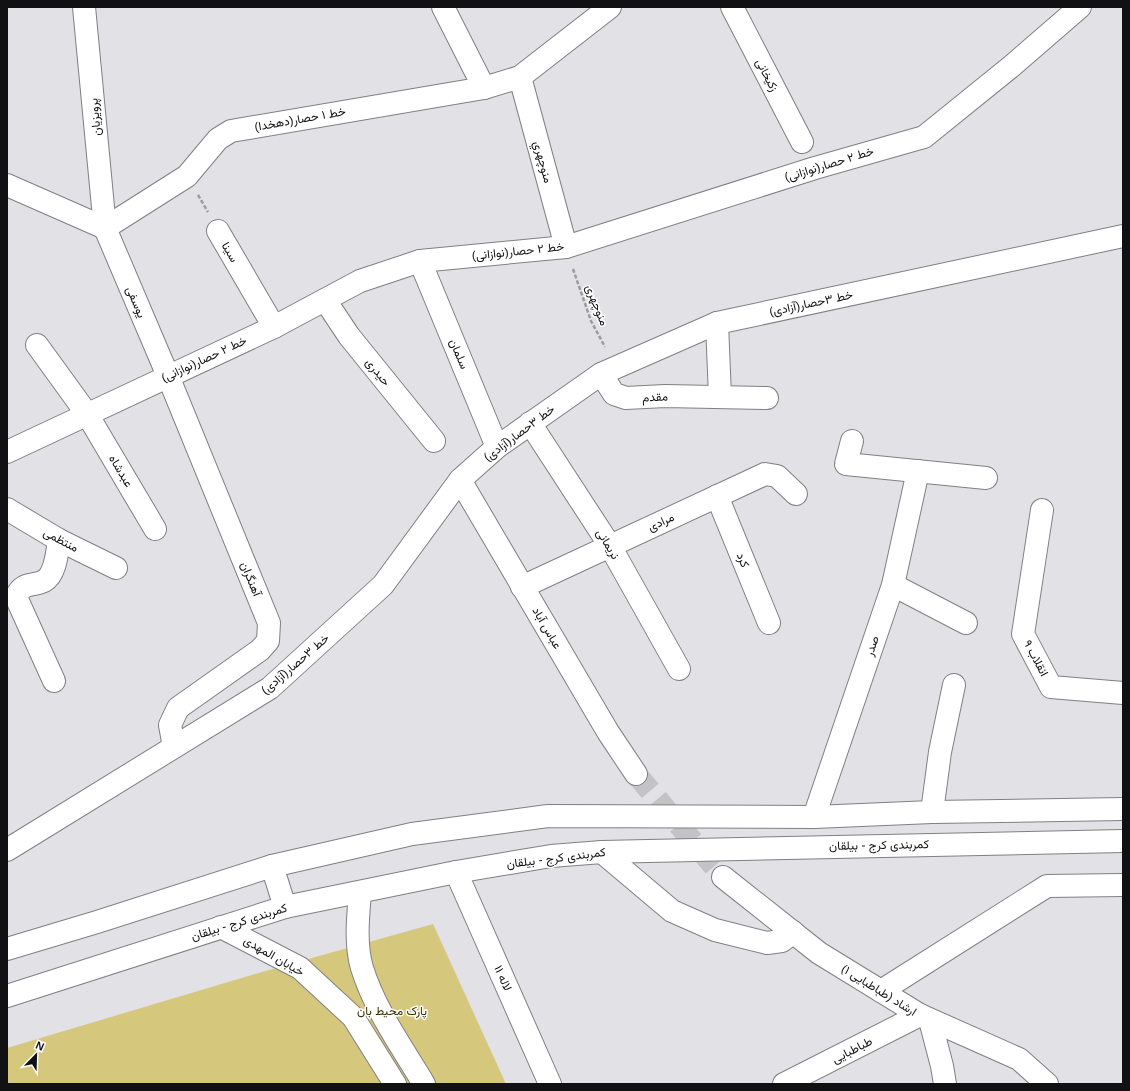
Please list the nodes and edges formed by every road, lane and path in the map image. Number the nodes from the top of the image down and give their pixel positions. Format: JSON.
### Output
{"nodes":[{"id":1,"x":84,"y":7,"type":"edge"},
{"id":2,"x":443,"y":7,"type":"edge"},
{"id":3,"x":610,"y":7,"type":"edge"},
{"id":4,"x":732,"y":7,"type":"edge"},
{"id":5,"x":1080,"y":7,"type":"edge"},
{"id":6,"x":520,"y":77,"type":"junction"},
{"id":7,"x":484,"y":88,"type":"junction"},
{"id":8,"x":802,"y":142,"type":"dead end"},
{"id":9,"x":187,"y":176,"type":"junction"},
{"id":10,"x":7,"y":185,"type":"edge"},
{"id":11,"x":105,"y":228,"type":"junction"},
{"id":12,"x":218,"y":231,"type":"joint"},
{"id":13,"x":1123,"y":236,"type":"edge"},
{"id":14,"x":566,"y":247,"type":"junction"},
{"id":15,"x":420,"y":261,"type":"junction"},
{"id":16,"x":325,"y":300,"type":"junction"},
{"id":17,"x":716,"y":323,"type":"junction"},
{"id":18,"x":274,"y":327,"type":"junction"},
{"id":19,"x":37,"y":345,"type":"dead end"},
{"id":20,"x":608,"y":371,"type":"junction"},
{"id":21,"x":168,"y":376,"type":"junction"},
{"id":22,"x":720,"y":397,"type":"junction"},
{"id":23,"x":767,"y":398,"type":"dead end"},
{"id":24,"x":87,"y":414,"type":"junction"},
{"id":25,"x":530,"y":424,"type":"junction"},
{"id":26,"x":434,"y":440,"type":"dead end"},
{"id":27,"x":852,"y":441,"type":"dead end"},
{"id":28,"x":497,"y":447,"type":"junction"},
{"id":29,"x":7,"y":452,"type":"edge"},
{"id":30,"x":918,"y":471,"type":"junction"},
{"id":31,"x":986,"y":478,"type":"dead end"},
{"id":32,"x":460,"y":480,"type":"junction"},
{"id":33,"x":796,"y":494,"type":"dead end"},
{"id":34,"x":717,"y":496,"type":"junction"},
{"id":35,"x":7,"y":509,"type":"edge"},
{"id":36,"x":1042,"y":510,"type":"dead end"},
{"id":37,"x":155,"y":528,"type":"dead end"},
{"id":38,"x":59,"y":540,"type":"junction"},
{"id":39,"x":610,"y":546,"type":"junction"},
{"id":40,"x":116,"y":568,"type":"dead end"},
{"id":41,"x":893,"y":585,"type":"junction"},
{"id":42,"x":522,"y":587,"type":"junction"},
{"id":43,"x":769,"y":623,"type":"dead end"},
{"id":44,"x":966,"y":623,"type":"dead end"},
{"id":45,"x":679,"y":669,"type":"dead end"},
{"id":46,"x":54,"y":681,"type":"dead end"},
{"id":47,"x":954,"y":685,"type":"dead end"},
{"id":48,"x":1123,"y":693,"type":"edge"},
{"id":49,"x":174,"y":747,"type":"junction"},
{"id":50,"x":636,"y":774,"type":"tunnel mouth"},
{"id":51,"x":1123,"y":809,"type":"edge"},
{"id":52,"x":932,"y":812,"type":"junction"},
{"id":53,"x":814,"y":817,"type":"junction"},
{"id":54,"x":1123,"y":840,"type":"edge"},
{"id":55,"x":7,"y":850,"type":"edge"},
{"id":56,"x":602,"y":852,"type":"junction"},
{"id":57,"x":272,"y":866,"type":"junction"},
{"id":58,"x":456,"y":872,"type":"junction"},
{"id":59,"x":723,"y":877,"type":"tunnel mouth"},
{"id":60,"x":1123,"y":885,"type":"edge"},
{"id":61,"x":360,"y":892,"type":"junction"},
{"id":62,"x":285,"y":907,"type":"junction"},
{"id":63,"x":221,"y":927,"type":"junction"},
{"id":64,"x":793,"y":932,"type":"junction"},
{"id":65,"x":7,"y":949,"type":"edge"},
{"id":66,"x":881,"y":992,"type":"junction"},
{"id":67,"x":7,"y":996,"type":"edge"},
{"id":68,"x":376,"y":1004,"type":"junction"},
{"id":69,"x":353,"y":1017,"type":"junction"},
{"id":70,"x":925,"y":1017,"type":"junction"},
{"id":71,"x":395,"y":1084,"type":"edge"},
{"id":72,"x":424,"y":1084,"type":"edge"},
{"id":73,"x":550,"y":1084,"type":"edge"},
{"id":74,"x":784,"y":1084,"type":"edge"},
{"id":75,"x":944,"y":1084,"type":"edge"},
{"id":76,"x":1047,"y":1084,"type":"edge"}],
"edges":[{"from":1,"to":11,"type":"main road","name":"پرویزیان"},
{"from":2,"to":7,"type":"main road"},
{"from":3,"to":6,"type":"main road","name":"خط ۱ حصار(دهخدا)"},
{"from":4,"to":8,"type":"main road","name":"زکیخانی"},
{"from":5,"to":14,"type":"main road","name":"خط ۲ حصار(نوازانی)"},
{"from":6,"to":7,"type":"main road","name":"خط ۱ حصار(دهخدا)"},
{"from":6,"to":14,"type":"main road","name":"منوچهري"},
{"from":7,"to":9,"type":"main road","name":"خط ۱ حصار(دهخدا)"},
{"from":9,"to":11,"type":"main road","name":"خط ۱ حصار(دهخدا)"},
{"from":9,"to":12,"type":"path","name":"سینا"},
{"from":10,"to":11,"type":"main road"},
{"from":11,"to":21,"type":"main road","name":"یوسفی"},
{"from":12,"to":18,"type":"main road","name":"سینا"},
{"from":13,"to":17,"type":"main road","name":"خط ۳حصار(آزادی)"},
{"from":14,"to":15,"type":"main road","name":"خط ۲ حصار(نوازانی)"},
{"from":14,"to":20,"type":"path","name":"منوچهری"},
{"from":15,"to":16,"type":"main road","name":"خط ۲ حصار(نوازانی)"},
{"from":15,"to":28,"type":"main road","name":"سلمان"},
{"from":16,"to":18,"type":"main road","name":"خط ۲ حصار(نوازانی)"},
{"from":16,"to":26,"type":"main road","name":"حیدری"},
{"from":17,"to":20,"type":"main road","name":"خط ۳حصار(آزادی)"},
{"from":17,"to":22,"type":"main road"},
{"from":18,"to":21,"type":"main road","name":"خط ۲ حصار(نوازانی)"},
{"from":19,"to":24,"type":"main road","name":"عبدشاه"},
{"from":20,"to":22,"type":"main road","name":"مقدم"},
{"from":20,"to":25,"type":"main road","name":"خط ۳حصار(آزادی)"},
{"from":21,"to":24,"type":"main road","name":"خط ۲ حصار(نوازانی)"},
{"from":21,"to":49,"type":"main road","name":"آهنگران"},
{"from":22,"to":23,"type":"main road","name":"مقدم"},
{"from":24,"to":29,"type":"main road","name":"خط ۲ حصار(نوازانی)"},
{"from":24,"to":37,"type":"main road","name":"عبدشاه"},
{"from":25,"to":28,"type":"main road","name":"خط ۳حصار(آزادی)"},
{"from":25,"to":39,"type":"main road","name":"نریمانی"},
{"from":27,"to":30,"type":"main road"},
{"from":28,"to":32,"type":"main road","name":"خط ۳حصار(آزادی)"},
{"from":30,"to":31,"type":"main road"},
{"from":30,"to":41,"type":"main road","name":"صدر"},
{"from":32,"to":42,"type":"main road","name":"عباس آباد"},
{"from":32,"to":49,"type":"main road","name":"خط ۳حصار(آزادی)"},
{"from":33,"to":34,"type":"main road","name":"مرادی"},
{"from":34,"to":39,"type":"main road","name":"مرادی"},
{"from":34,"to":43,"type":"main road","name":"کرد"},
{"from":35,"to":38,"type":"main road","name":"منتظمی"},
{"from":36,"to":48,"type":"main road","name":"انقلاب ۹"},
{"from":38,"to":40,"type":"main road","name":"منتظمی"},
{"from":38,"to":46,"type":"main road"},
{"from":39,"to":42,"type":"main road","name":"مرادی"},
{"from":39,"to":45,"type":"main road","name":"نریمانی"},
{"from":41,"to":44,"type":"main road"},
{"from":41,"to":53,"type":"main road","name":"صدر"},
{"from":42,"to":50,"type":"main road","name":"عباس آباد"},
{"from":47,"to":52,"type":"main road"},
{"from":49,"to":55,"type":"main road","name":"خط ۳حصار(آزادی)"},
{"from":51,"to":52,"type":"main road"},
{"from":52,"to":53,"type":"main road"},
{"from":53,"to":57,"type":"main road"},
{"from":54,"to":56,"type":"main road","name":"کمربندی کرج - بیلقان"},
{"from":56,"to":58,"type":"main road","name":"کمربندی کرج - بیلقان"},
{"from":56,"to":64,"type":"main road"},
{"from":57,"to":62,"type":"main road"},
{"from":57,"to":65,"type":"main road"},
{"from":58,"to":61,"type":"main road","name":"کمربندی کرج - بیلقان"},
{"from":58,"to":73,"type":"main road","name":"لاله ۱۱"},
{"from":59,"to":64,"type":"main road","name":"ارشاد (طباطبایی ۱)"},
{"from":60,"to":66,"type":"main road"},
{"from":61,"to":62,"type":"main road","name":"کمربندی کرج - بیلقان"},
{"from":61,"to":68,"type":"main road"},
{"from":62,"to":63,"type":"main road","name":"کمربندی کرج - بیلقان"},
{"from":63,"to":67,"type":"main road","name":"کمربندی کرج - بیلقان"},
{"from":63,"to":69,"type":"main road","name":"خیابان المهدی"},
{"from":64,"to":66,"type":"main road","name":"ارشاد (طباطبایی ۱)"},
{"from":66,"to":70,"type":"main road","name":"ارشاد (طباطبایی ۱)"},
{"from":68,"to":69,"type":"main road"},
{"from":68,"to":72,"type":"main road"},
{"from":69,"to":71,"type":"main road","name":"خیابان المهدی"},
{"from":70,"to":74,"type":"main road","name":"طباطبایی"},
{"from":70,"to":75,"type":"main road"},
{"from":70,"to":76,"type":"main road","name":"ارشاد (طباطبایی ۱)"}]}
